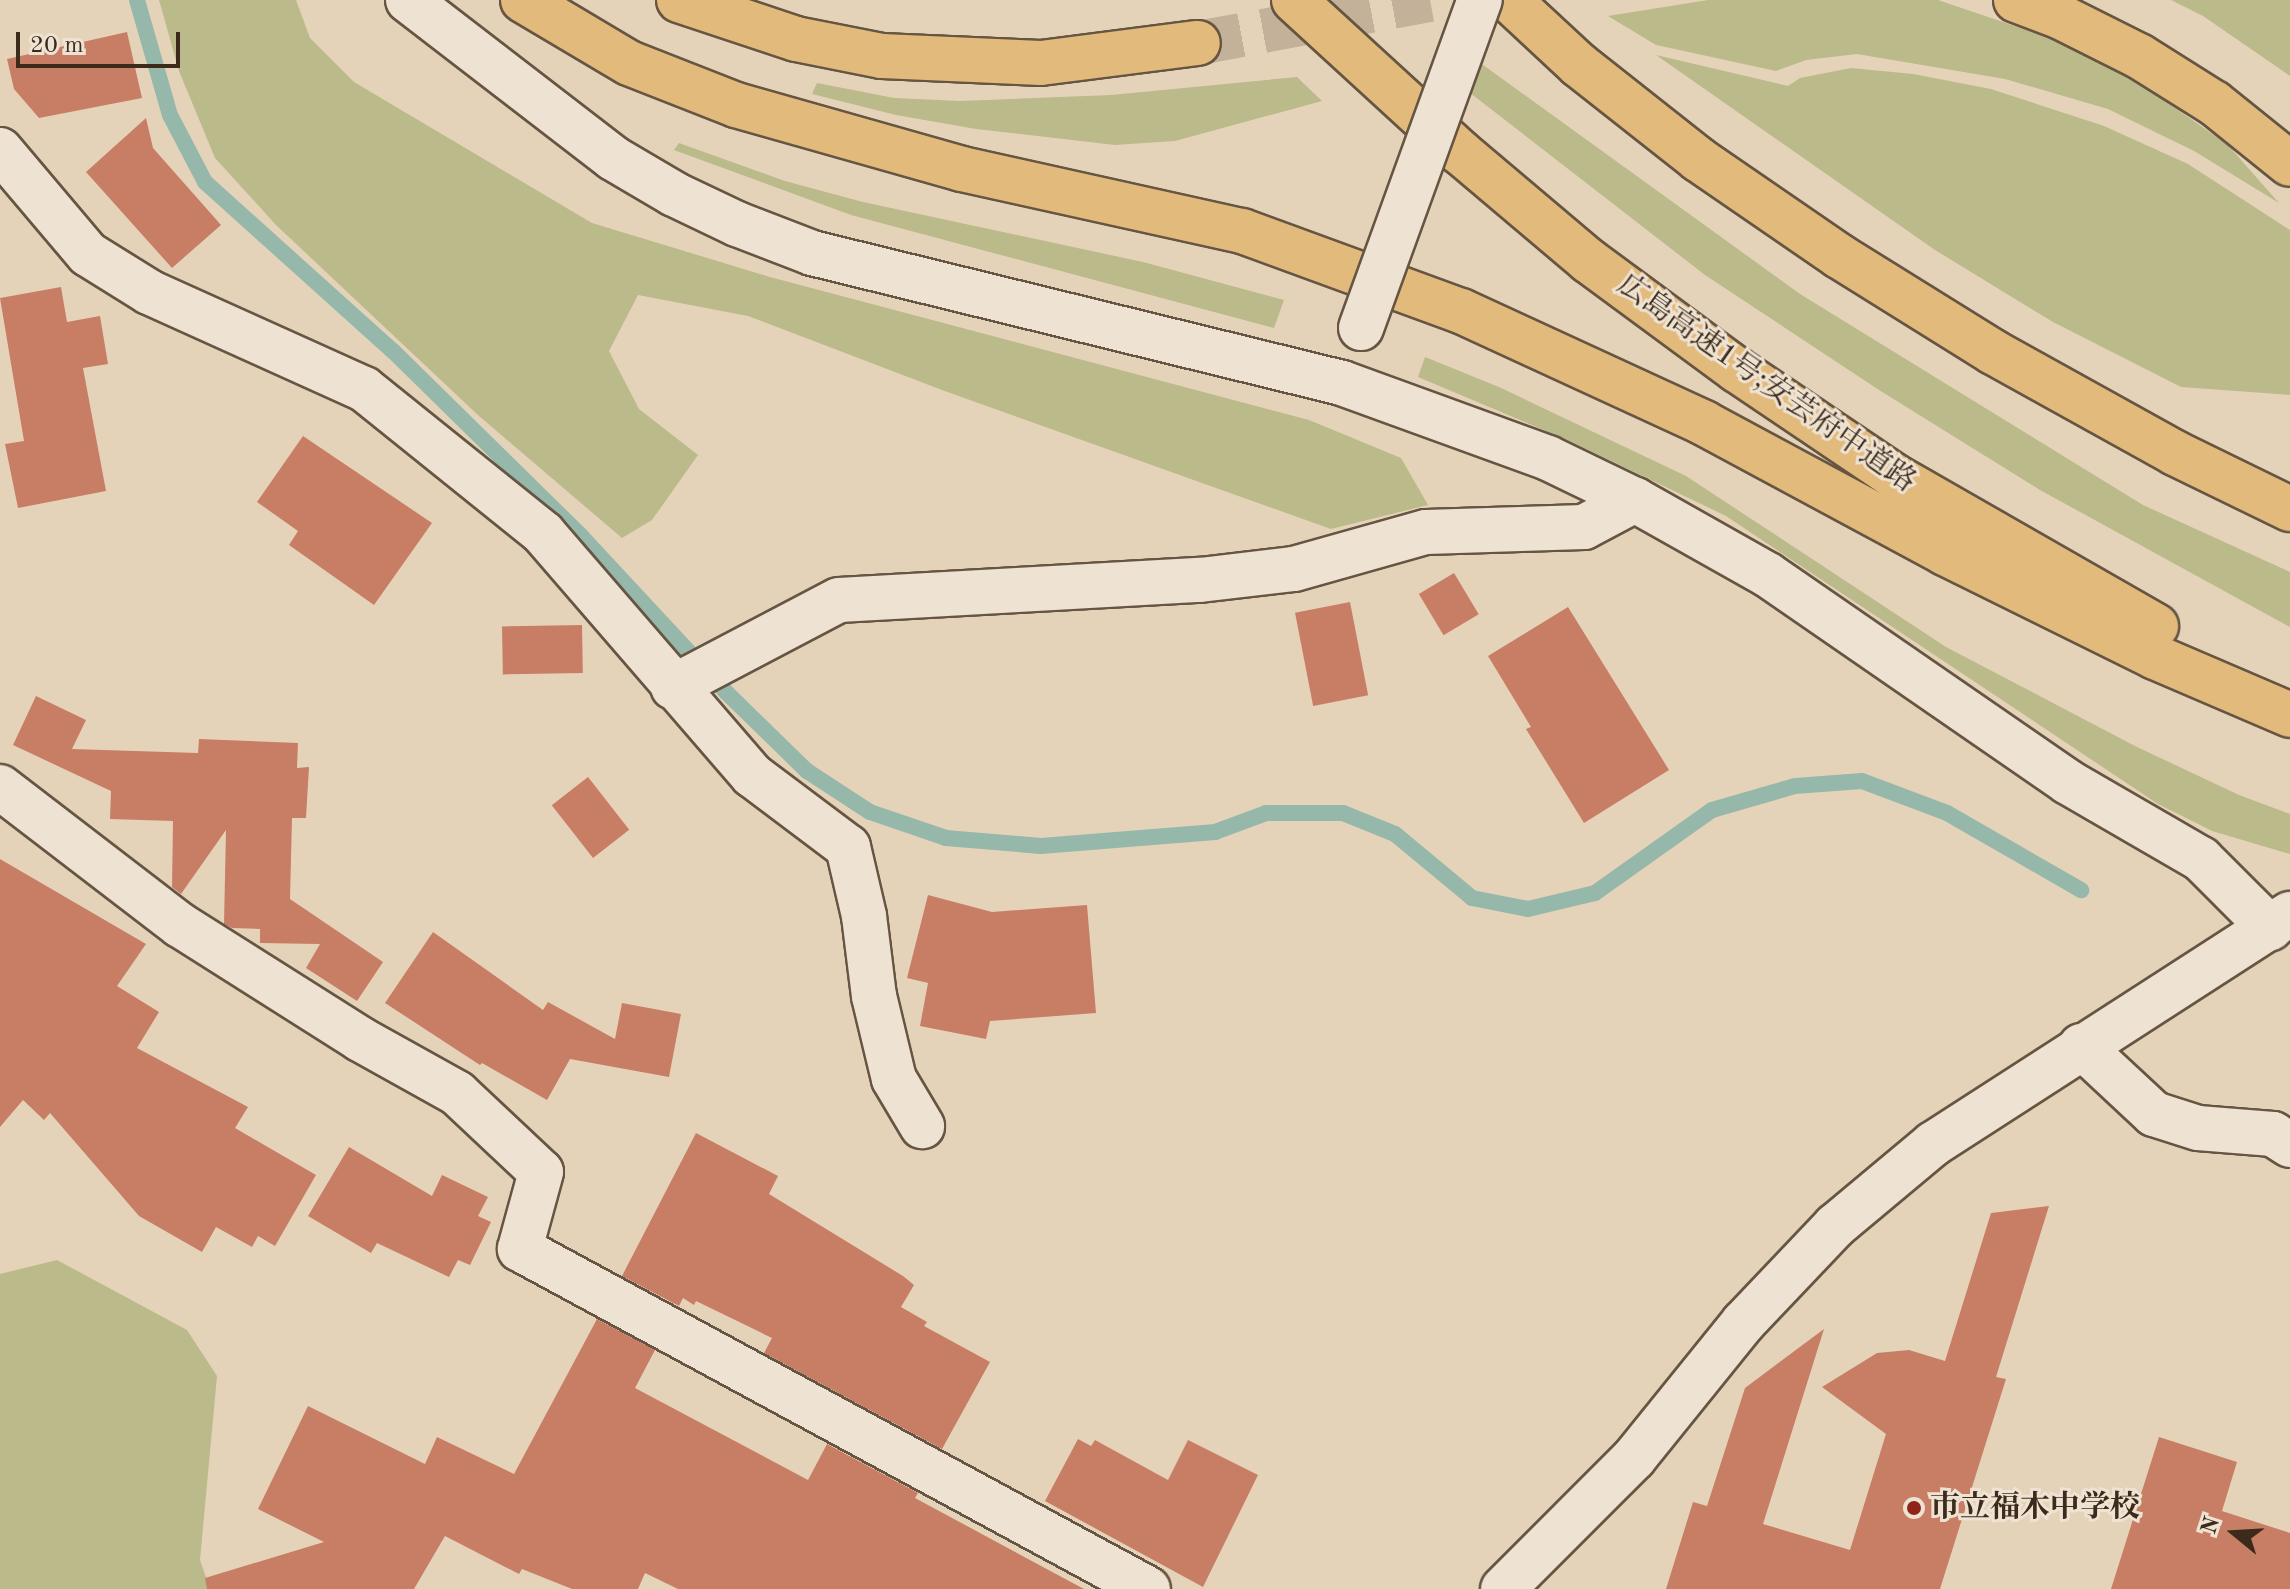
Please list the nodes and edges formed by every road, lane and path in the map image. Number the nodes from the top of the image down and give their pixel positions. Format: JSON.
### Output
{"nodes":[{"id":1,"x":408,"y":0,"type":"edge"},
{"id":2,"x":523,"y":0,"type":"edge"},
{"id":3,"x":679,"y":0,"type":"edge"},
{"id":4,"x":1294,"y":0,"type":"edge"},
{"id":5,"x":1480,"y":0,"type":"edge"},
{"id":6,"x":1509,"y":0,"type":"edge"},
{"id":7,"x":2016,"y":0,"type":"edge"},
{"id":8,"x":1198,"y":43,"type":"tunnel mouth"},
{"id":9,"x":0,"y":150,"type":"edge"},
{"id":10,"x":2290,"y":164,"type":"edge"},
{"id":11,"x":1342,"y":383,"type":"junction"},
{"id":12,"x":1635,"y":500,"type":"junction"},
{"id":13,"x":2290,"y":509,"type":"edge"},
{"id":14,"x":673,"y":687,"type":"junction"},
{"id":15,"x":2290,"y":693,"type":"edge"},
{"id":16,"x":2290,"y":715,"type":"edge"},
{"id":17,"x":0,"y":787,"type":"edge"},
{"id":18,"x":2280,"y":921,"type":"edge"},
{"id":19,"x":2081,"y":1046,"type":"junction"},
{"id":20,"x":922,"y":1126,"type":"dead end"},
{"id":21,"x":2290,"y":1145,"type":"edge"},
{"id":22,"x":1148,"y":1589,"type":"edge"},
{"id":23,"x":1503,"y":1589,"type":"edge"}],
"edges":[{"from":1,"to":11,"type":"street"},
{"from":2,"to":16,"type":"highway"},
{"from":3,"to":8,"type":"highway"},
{"from":4,"to":15,"type":"highway","name":"広島高速1号;安芸府中道路"},
{"from":5,"to":11,"type":"street","bridge":true},
{"from":6,"to":13,"type":"highway"},
{"from":7,"to":10,"type":"highway"},
{"from":9,"to":14,"type":"street"},
{"from":11,"to":12,"type":"street"},
{"from":12,"to":14,"type":"street"},
{"from":12,"to":18,"type":"street"},
{"from":14,"to":20,"type":"street"},
{"from":17,"to":22,"type":"street"},
{"from":18,"to":19,"type":"street"},
{"from":19,"to":21,"type":"street"},
{"from":19,"to":23,"type":"street"}]}
